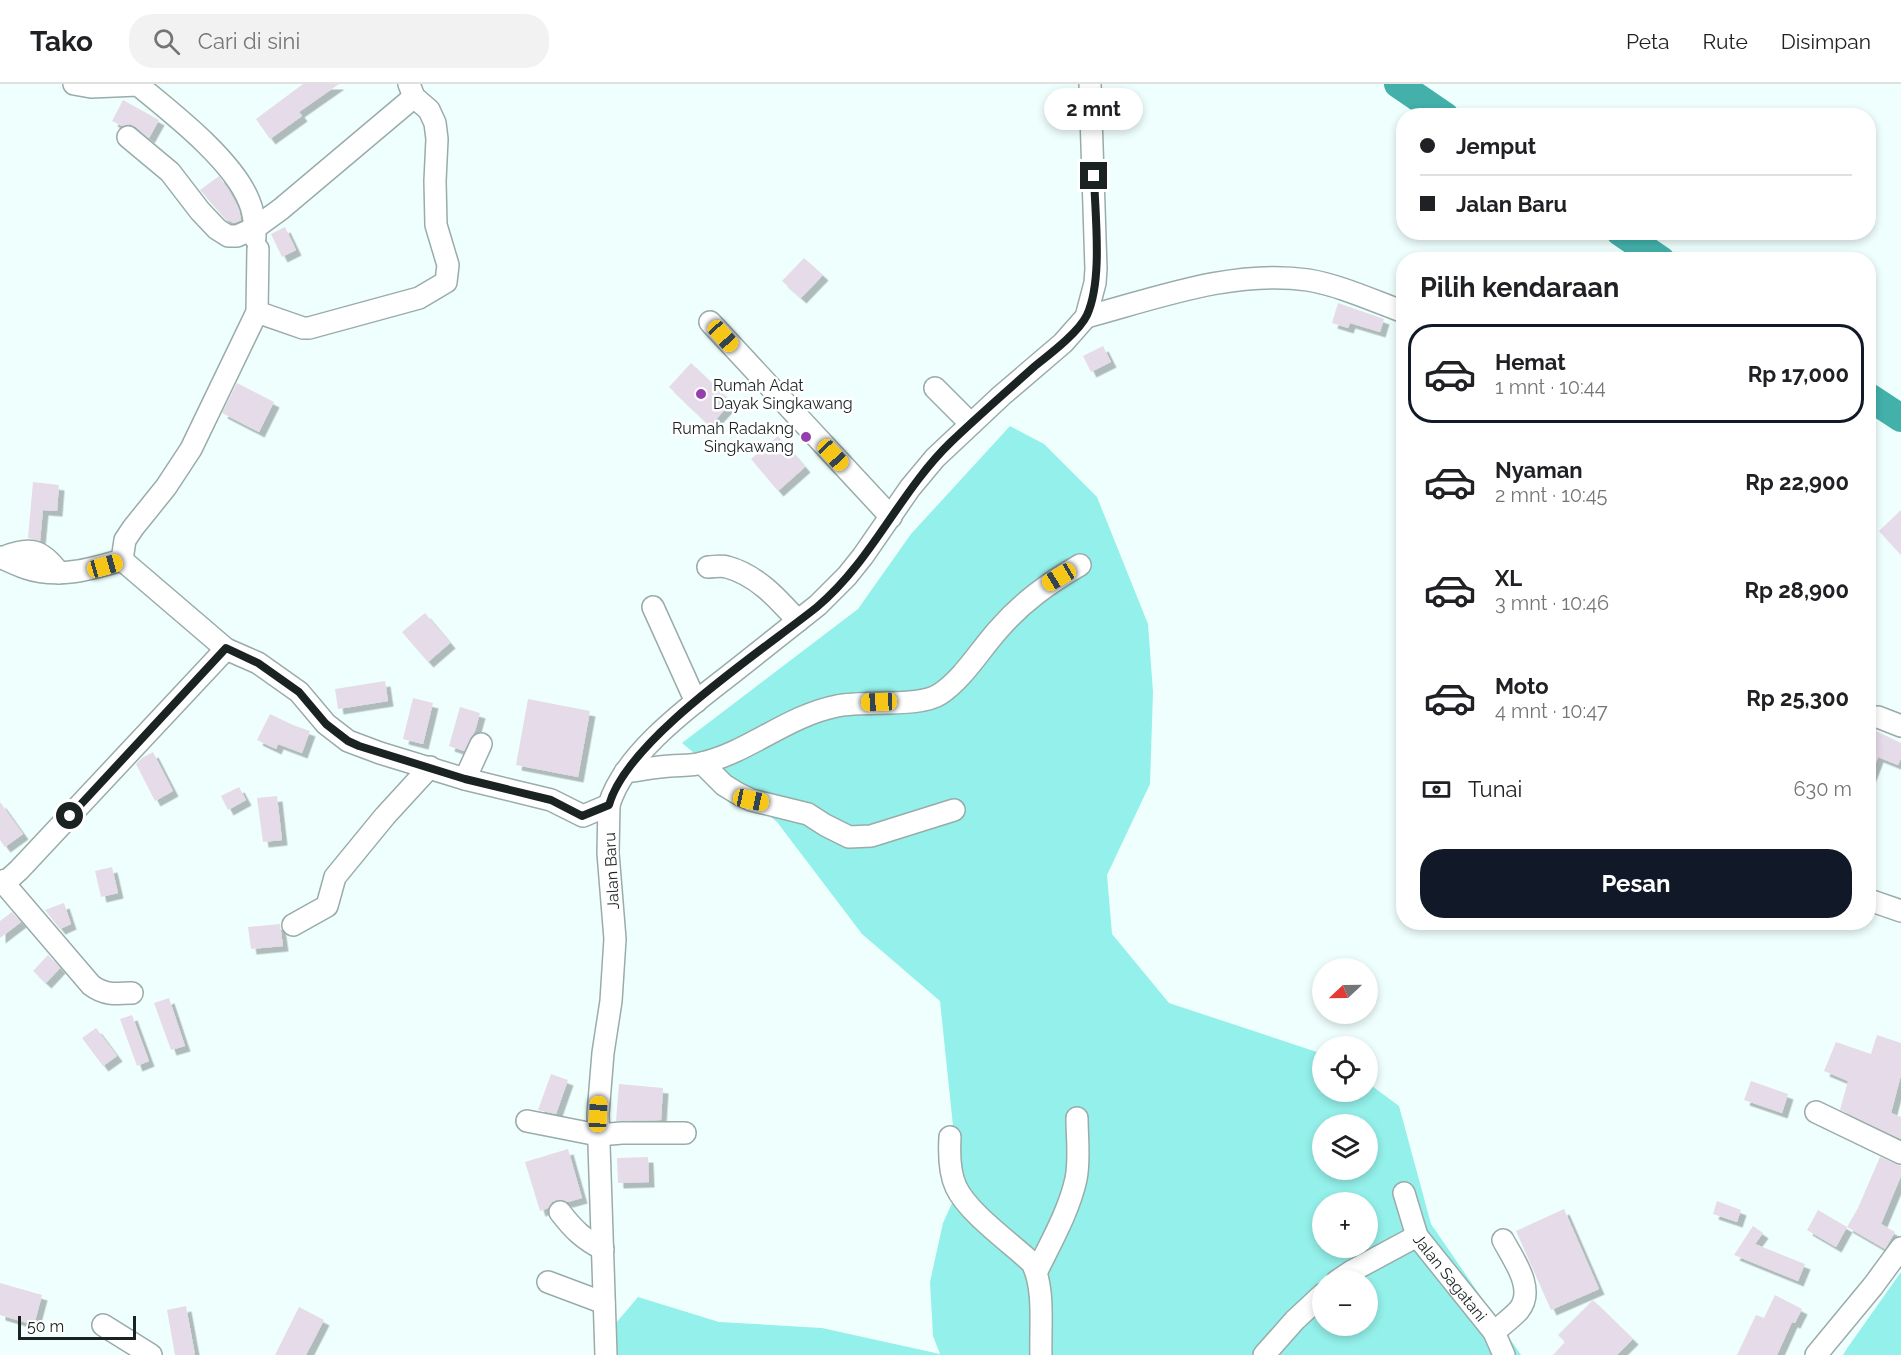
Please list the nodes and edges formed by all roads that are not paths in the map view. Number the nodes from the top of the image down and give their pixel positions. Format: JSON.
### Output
{"nodes":[{"id":1,"x":74,"y":84,"type":"edge"},
{"id":2,"x":138,"y":84,"type":"edge"},
{"id":3,"x":1090,"y":84,"type":"edge"},
{"id":4,"x":411,"y":91,"type":"edge"},
{"id":5,"x":128,"y":137,"type":"dead end"},
{"id":6,"x":256,"y":238,"type":"junction"},
{"id":7,"x":1396,"y":309,"type":"edge"},
{"id":8,"x":257,"y":312,"type":"junction"},
{"id":9,"x":1086,"y":317,"type":"junction"},
{"id":10,"x":710,"y":322,"type":"dead end"},
{"id":11,"x":936,"y":388,"type":"dead end"},
{"id":12,"x":970,"y":424,"type":"junction"},
{"id":13,"x":891,"y":517,"type":"junction"},
{"id":14,"x":1,"y":557,"type":"edge"},
{"id":15,"x":122,"y":560,"type":"junction"},
{"id":16,"x":1080,"y":565,"type":"dead end"},
{"id":17,"x":708,"y":567,"type":"dead end"},
{"id":18,"x":653,"y":607,"type":"dead end"},
{"id":19,"x":798,"y":621,"type":"junction"},
{"id":20,"x":226,"y":648,"type":"junction"},
{"id":21,"x":696,"y":702,"type":"junction"},
{"id":22,"x":1878,"y":717,"type":"dead end"},
{"id":23,"x":1901,"y":726,"type":"edge"},
{"id":24,"x":481,"y":744,"type":"dead end"},
{"id":25,"x":702,"y":764,"type":"junction"},
{"id":26,"x":430,"y":767,"type":"junction"},
{"id":27,"x":625,"y":772,"type":"junction"},
{"id":28,"x":465,"y":779,"type":"junction"},
{"id":29,"x":609,"y":805,"type":"junction"},
{"id":30,"x":954,"y":810,"type":"dead end"},
{"id":31,"x":582,"y":816,"type":"junction"},
{"id":32,"x":608,"y":853,"type":"junction"},
{"id":33,"x":1,"y":881,"type":"edge"},
{"id":34,"x":1876,"y":902,"type":"edge"},
{"id":35,"x":1901,"y":911,"type":"edge"},
{"id":36,"x":292,"y":925,"type":"dead end"},
{"id":37,"x":132,"y":993,"type":"dead end"},
{"id":38,"x":1815,"y":1112,"type":"dead end"},
{"id":39,"x":1077,"y":1118,"type":"dead end"},
{"id":40,"x":527,"y":1121,"type":"dead end"},
{"id":41,"x":685,"y":1132,"type":"dead end"},
{"id":42,"x":598,"y":1135,"type":"junction"},
{"id":43,"x":950,"y":1137,"type":"dead end"},
{"id":44,"x":1901,"y":1153,"type":"edge"},
{"id":45,"x":1404,"y":1194,"type":"dead end"},
{"id":46,"x":560,"y":1212,"type":"dead end"},
{"id":47,"x":1417,"y":1236,"type":"junction"},
{"id":48,"x":1503,"y":1240,"type":"dead end"},
{"id":49,"x":1901,"y":1248,"type":"edge"},
{"id":50,"x":603,"y":1249,"type":"junction"},
{"id":51,"x":1354,"y":1270,"type":"edge"},
{"id":52,"x":1036,"y":1271,"type":"junction"},
{"id":53,"x":548,"y":1282,"type":"dead end"},
{"id":54,"x":604,"y":1303,"type":"junction"},
{"id":55,"x":1312,"y":1304,"type":"edge"},
{"id":56,"x":102,"y":1325,"type":"dead end"},
{"id":57,"x":1494,"y":1332,"type":"junction"},
{"id":58,"x":1036,"y":1354,"type":"edge"},
{"id":59,"x":151,"y":1355,"type":"edge"},
{"id":60,"x":606,"y":1355,"type":"edge"},
{"id":61,"x":1264,"y":1355,"type":"edge"},
{"id":62,"x":1504,"y":1355,"type":"edge"},
{"id":63,"x":1816,"y":1355,"type":"edge"}],
"edges":[{"from":1,"to":2,"type":"street"},
{"from":2,"to":6,"type":"street"},
{"from":3,"to":9,"type":"street","name":"Jalan Baru"},
{"from":4,"to":6,"type":"street"},
{"from":4,"to":8,"type":"street"},
{"from":5,"to":6,"type":"street"},
{"from":6,"to":8,"type":"street"},
{"from":7,"to":9,"type":"street"},
{"from":8,"to":15,"type":"street"},
{"from":9,"to":12,"type":"street","name":"Jalan Baru"},
{"from":10,"to":13,"type":"street"},
{"from":11,"to":12,"type":"street"},
{"from":12,"to":13,"type":"street","name":"Jalan Baru"},
{"from":13,"to":19,"type":"street","name":"Jalan Baru"},
{"from":14,"to":15,"type":"street"},
{"from":15,"to":20,"type":"street"},
{"from":16,"to":25,"type":"street"},
{"from":17,"to":19,"type":"street"},
{"from":18,"to":21,"type":"street"},
{"from":19,"to":21,"type":"street","name":"Jalan Baru"},
{"from":20,"to":26,"type":"street"},
{"from":20,"to":33,"type":"street"},
{"from":21,"to":27,"type":"street","name":"Jalan Baru"},
{"from":22,"to":23,"type":"street"},
{"from":24,"to":28,"type":"street"},
{"from":25,"to":27,"type":"street"},
{"from":25,"to":30,"type":"street"},
{"from":26,"to":28,"type":"street"},
{"from":26,"to":36,"type":"street"},
{"from":27,"to":29,"type":"street","name":"Jalan Baru"},
{"from":28,"to":31,"type":"street"},
{"from":29,"to":31,"type":"street"},
{"from":29,"to":32,"type":"street","name":"Jalan Baru"},
{"from":31,"to":32,"type":"street"},
{"from":32,"to":42,"type":"street","name":"Jalan Baru"},
{"from":33,"to":37,"type":"street"},
{"from":34,"to":35,"type":"street"},
{"from":38,"to":44,"type":"street"},
{"from":39,"to":52,"type":"street"},
{"from":40,"to":42,"type":"street"},
{"from":41,"to":42,"type":"street"},
{"from":42,"to":50,"type":"street","name":"Jalan Baru"},
{"from":43,"to":52,"type":"street"},
{"from":45,"to":47,"type":"street","name":"Jalan Sagatani"},
{"from":46,"to":50,"type":"street"},
{"from":47,"to":51,"type":"street"},
{"from":47,"to":57,"type":"street","name":"Jalan Sagatani"},
{"from":48,"to":57,"type":"street"},
{"from":49,"to":63,"type":"street"},
{"from":50,"to":54,"type":"street","name":"Jalan Baru"},
{"from":52,"to":58,"type":"street"},
{"from":53,"to":54,"type":"street"},
{"from":54,"to":60,"type":"street","name":"Jalan Baru"},
{"from":55,"to":61,"type":"street"},
{"from":56,"to":59,"type":"street"},
{"from":57,"to":62,"type":"street","name":"Jalan Sagatani"}]}
